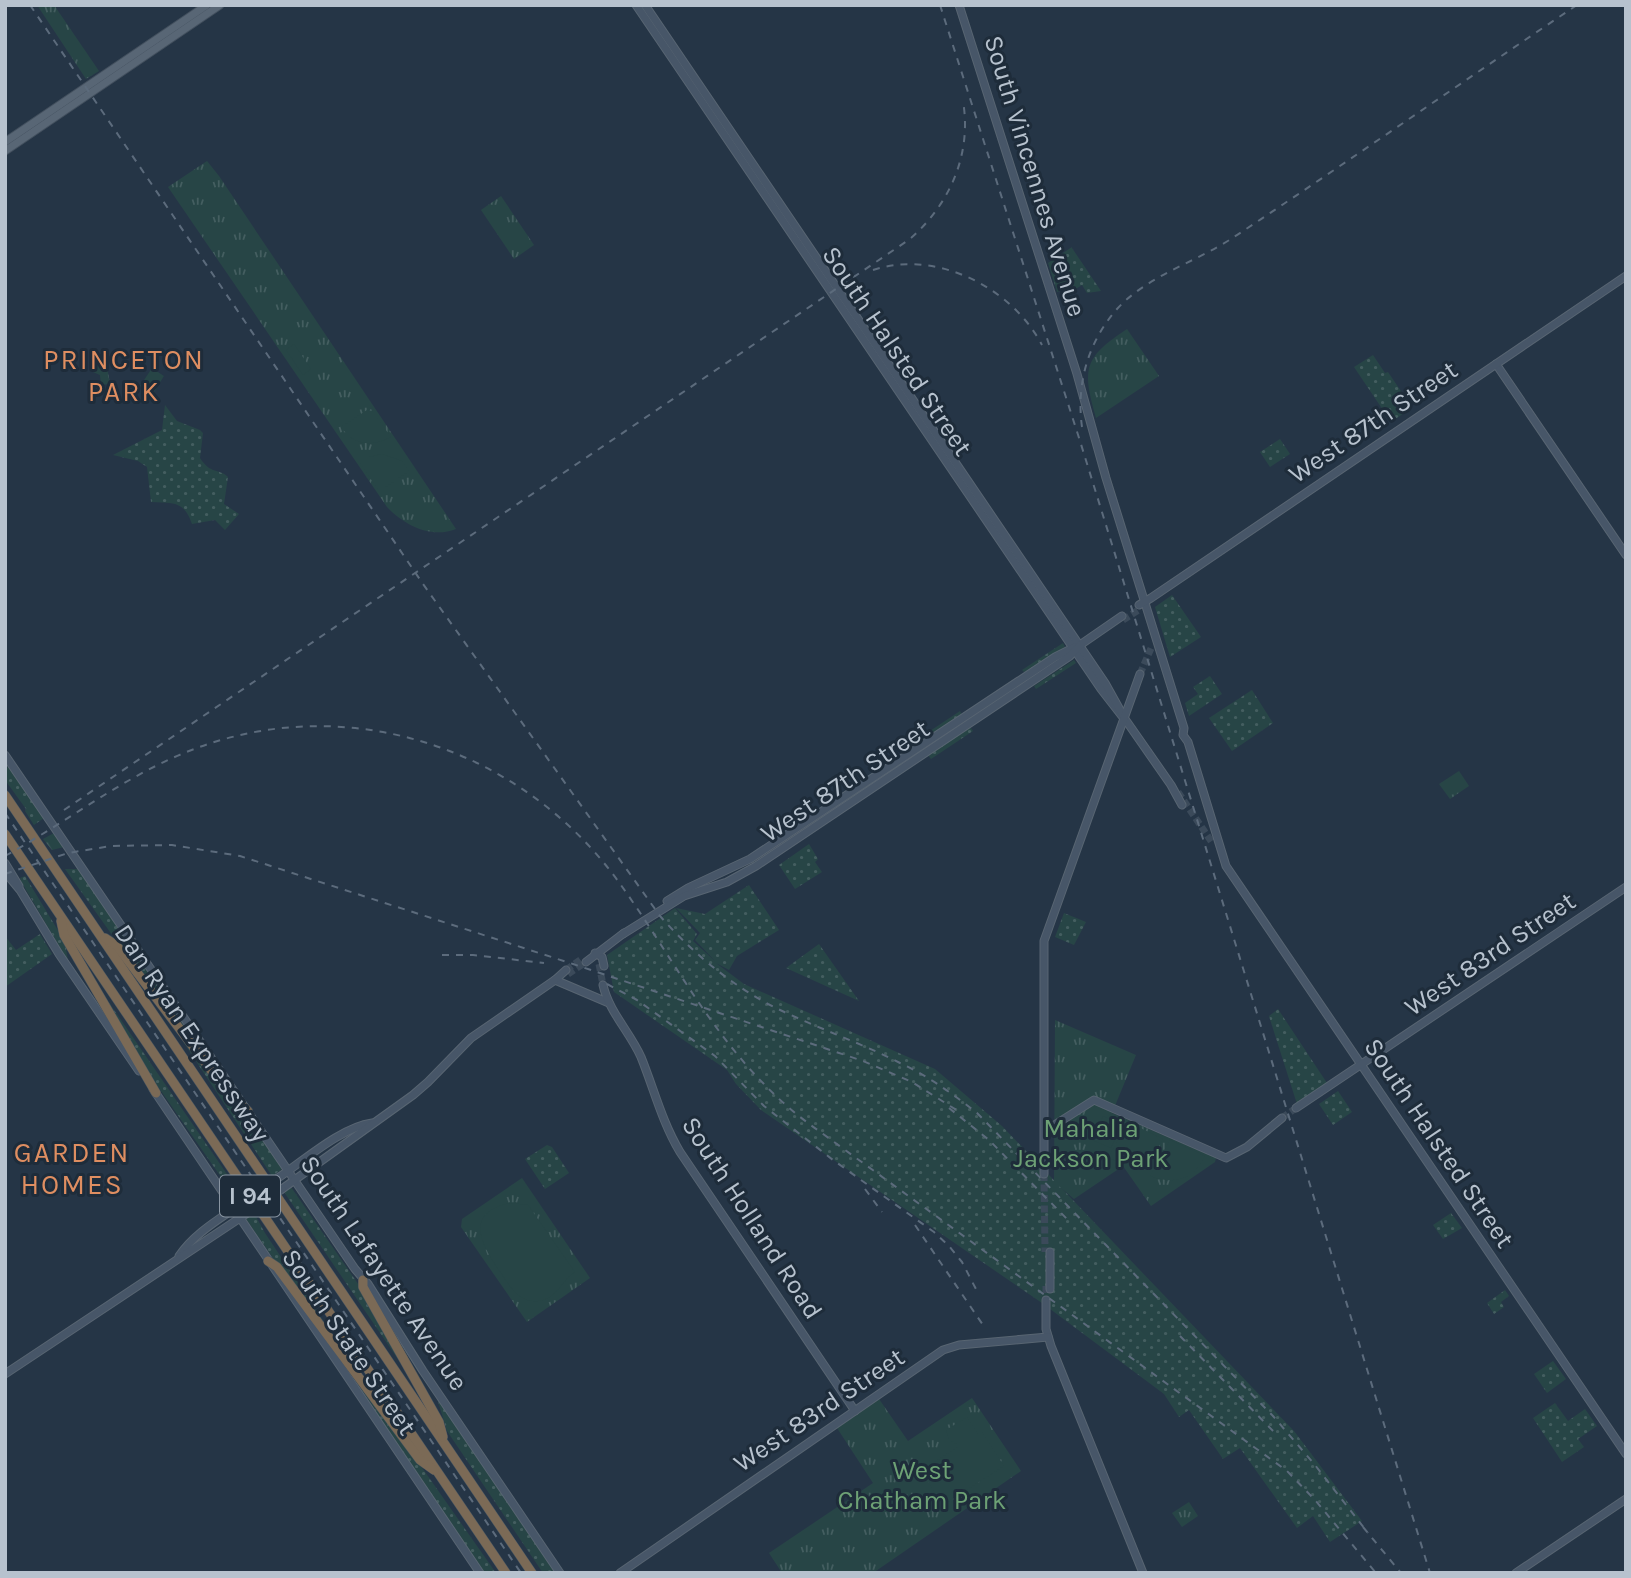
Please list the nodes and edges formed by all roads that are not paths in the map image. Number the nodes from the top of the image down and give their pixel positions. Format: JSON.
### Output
{"nodes":[{"id":1,"x":207,"y":5,"type":"edge"},
{"id":2,"x":220,"y":5,"type":"edge"},
{"id":3,"x":636,"y":5,"type":"edge"},
{"id":4,"x":645,"y":5,"type":"edge"},
{"id":5,"x":959,"y":5,"type":"edge"},
{"id":6,"x":5,"y":142,"type":"edge"},
{"id":7,"x":5,"y":151,"type":"edge"},
{"id":8,"x":1626,"y":276,"type":"edge"},
{"id":9,"x":1496,"y":364,"type":"junction"},
{"id":10,"x":1626,"y":555,"type":"edge"},
{"id":11,"x":1141,"y":606,"type":"junction"},
{"id":12,"x":1122,"y":618,"type":"tunnel mouth"},
{"id":13,"x":1076,"y":648,"type":"junction"},
{"id":14,"x":1140,"y":681,"type":"tunnel mouth"},
{"id":15,"x":1125,"y":719,"type":"junction"},
{"id":16,"x":1184,"y":728,"type":"joint"},
{"id":17,"x":5,"y":755,"type":"edge"},
{"id":18,"x":5,"y":794,"type":"edge"},
{"id":19,"x":1182,"y":805,"type":"dead end"},
{"id":20,"x":5,"y":834,"type":"edge"},
{"id":21,"x":5,"y":863,"type":"edge"},
{"id":22,"x":5,"y":872,"type":"edge"},
{"id":23,"x":1626,"y":887,"type":"edge"},
{"id":24,"x":20,"y":890,"type":"junction"},
{"id":25,"x":61,"y":915,"type":"junction"},
{"id":26,"x":99,"y":933,"type":"junction"},
{"id":27,"x":595,"y":953,"type":"junction"},
{"id":28,"x":585,"y":960,"type":"tunnel mouth"},
{"id":29,"x":601,"y":965,"type":"tunnel mouth"},
{"id":30,"x":567,"y":972,"type":"tunnel mouth"},
{"id":31,"x":555,"y":980,"type":"junction"},
{"id":32,"x":606,"y":986,"type":"tunnel mouth"},
{"id":33,"x":610,"y":1003,"type":"junction"},
{"id":34,"x":1362,"y":1066,"type":"junction"},
{"id":35,"x":156,"y":1093,"type":"junction"},
{"id":36,"x":1297,"y":1110,"type":"tunnel mouth"},
{"id":37,"x":248,"y":1111,"type":"junction"},
{"id":38,"x":1281,"y":1121,"type":"tunnel mouth"},
{"id":39,"x":372,"y":1123,"type":"junction"},
{"id":40,"x":1045,"y":1131,"type":"junction"},
{"id":41,"x":289,"y":1171,"type":"junction"},
{"id":42,"x":1047,"y":1176,"type":"tunnel mouth"},
{"id":43,"x":295,"y":1180,"type":"junction"},
{"id":44,"x":234,"y":1209,"type":"junction"},
{"id":45,"x":240,"y":1218,"type":"junction"},
{"id":46,"x":1047,"y":1252,"type":"tunnel mouth"},
{"id":47,"x":178,"y":1256,"type":"junction"},
{"id":48,"x":268,"y":1261,"type":"junction"},
{"id":49,"x":363,"y":1280,"type":"junction"},
{"id":50,"x":1048,"y":1288,"type":"tunnel mouth"},
{"id":51,"x":1048,"y":1302,"type":"tunnel mouth"},
{"id":52,"x":1048,"y":1337,"type":"junction"},
{"id":53,"x":5,"y":1374,"type":"edge"},
{"id":54,"x":855,"y":1411,"type":"junction"},
{"id":55,"x":444,"y":1442,"type":"junction"},
{"id":56,"x":1626,"y":1454,"type":"edge"},
{"id":57,"x":440,"y":1476,"type":"junction"},
{"id":58,"x":1626,"y":1499,"type":"edge"},
{"id":59,"x":631,"y":1564,"type":"junction"},
{"id":60,"x":480,"y":1573,"type":"edge"},
{"id":61,"x":506,"y":1573,"type":"edge"},
{"id":62,"x":532,"y":1573,"type":"edge"},
{"id":63,"x":560,"y":1573,"type":"edge"},
{"id":64,"x":612,"y":1573,"type":"edge"},
{"id":65,"x":620,"y":1573,"type":"edge"},
{"id":66,"x":1143,"y":1573,"type":"edge"},
{"id":67,"x":1516,"y":1573,"type":"edge"}],
"edges":[{"from":1,"to":6,"type":"main road"},
{"from":2,"to":7,"type":"main road"},
{"from":3,"to":13,"type":"main road","name":"South Halsted Street"},
{"from":4,"to":13,"type":"main road","name":"South Halsted Street"},
{"from":5,"to":11,"type":"main road","name":"South Vincennes Avenue"},
{"from":8,"to":9,"type":"main road","name":"West 87th Street"},
{"from":9,"to":10,"type":"main road"},
{"from":9,"to":11,"type":"main road","name":"West 87th Street"},
{"from":11,"to":16,"type":"main road","name":"South Vincennes Avenue"},
{"from":12,"to":13,"type":"main road","name":"West 87th Street"},
{"from":13,"to":15,"type":"main road","name":"South Halsted Street"},
{"from":13,"to":27,"type":"main road","name":"West 87th Street"},
{"from":14,"to":15,"type":"main road"},
{"from":15,"to":19,"type":"main road","name":"South Halsted Street"},
{"from":15,"to":40,"type":"main road"},
{"from":16,"to":34,"type":"main road","name":"South Halsted Street"},
{"from":17,"to":37,"type":"main road","name":"South Lafayette Avenue"},
{"from":18,"to":26,"type":"highway","name":"Dan Ryan Expressway","number":"I 94"},
{"from":20,"to":25,"type":"highway","name":"Dan Ryan Expressway","number":"I 94"},
{"from":21,"to":24,"type":"main road","name":"South State Street"},
{"from":22,"to":24,"type":"main road","name":"South State Street"},
{"from":23,"to":34,"type":"main road","name":"West 83rd Street"},
{"from":24,"to":35,"type":"main road","name":"South State Street"},
{"from":25,"to":35,"type":"highway"},
{"from":25,"to":57,"type":"highway","name":"Dan Ryan Expressway","number":"I 94"},
{"from":26,"to":37,"type":"highway"},
{"from":26,"to":55,"type":"highway","name":"Dan Ryan Expressway","number":"I 94"},
{"from":27,"to":28,"type":"main road","name":"West 87th Street"},
{"from":27,"to":29,"type":"main road"},
{"from":30,"to":31,"type":"main road"},
{"from":31,"to":33,"type":"main road"},
{"from":31,"to":39,"type":"main road"},
{"from":32,"to":33,"type":"main road","name":"South Holland Road"},
{"from":33,"to":54,"type":"main road","name":"South Holland Road"},
{"from":34,"to":36,"type":"main road","name":"West 83rd Street"},
{"from":34,"to":56,"type":"main road","name":"South Halsted Street"},
{"from":35,"to":44,"type":"main road","name":"South State Street"},
{"from":37,"to":41,"type":"main road","name":"South Lafayette Avenue"},
{"from":38,"to":40,"type":"main road"},
{"from":39,"to":41,"type":"main road"},
{"from":39,"to":43,"type":"main road"},
{"from":40,"to":42,"type":"main road"},
{"from":41,"to":43,"type":"main road","name":"South Lafayette Avenue"},
{"from":41,"to":44,"type":"main road","bridge":true},
{"from":43,"to":45,"type":"main road","bridge":true},
{"from":43,"to":49,"type":"main road","name":"South Lafayette Avenue"},
{"from":44,"to":45,"type":"main road","name":"South State Street"},
{"from":44,"to":47,"type":"main road"},
{"from":45,"to":47,"type":"main road"},
{"from":45,"to":48,"type":"main road","name":"South State Street"},
{"from":46,"to":50,"type":"main road"},
{"from":47,"to":53,"type":"main road"},
{"from":48,"to":57,"type":"highway"},
{"from":48,"to":60,"type":"main road","name":"South State Street"},
{"from":49,"to":55,"type":"highway"},
{"from":49,"to":63,"type":"main road","name":"South Lafayette Avenue"},
{"from":51,"to":52,"type":"main road"},
{"from":52,"to":54,"type":"main road","name":"West 83rd Street"},
{"from":52,"to":66,"type":"main road"},
{"from":54,"to":59,"type":"main road","name":"West 83rd Street"},
{"from":55,"to":62,"type":"highway","name":"Dan Ryan Expressway","number":"I 94"},
{"from":57,"to":61,"type":"highway","name":"Dan Ryan Expressway","number":"I 94"},
{"from":58,"to":67,"type":"main road"},
{"from":59,"to":64,"type":"main road","name":"West 83rd Street"},
{"from":59,"to":65,"type":"main road","name":"West 83rd Street"}]}
